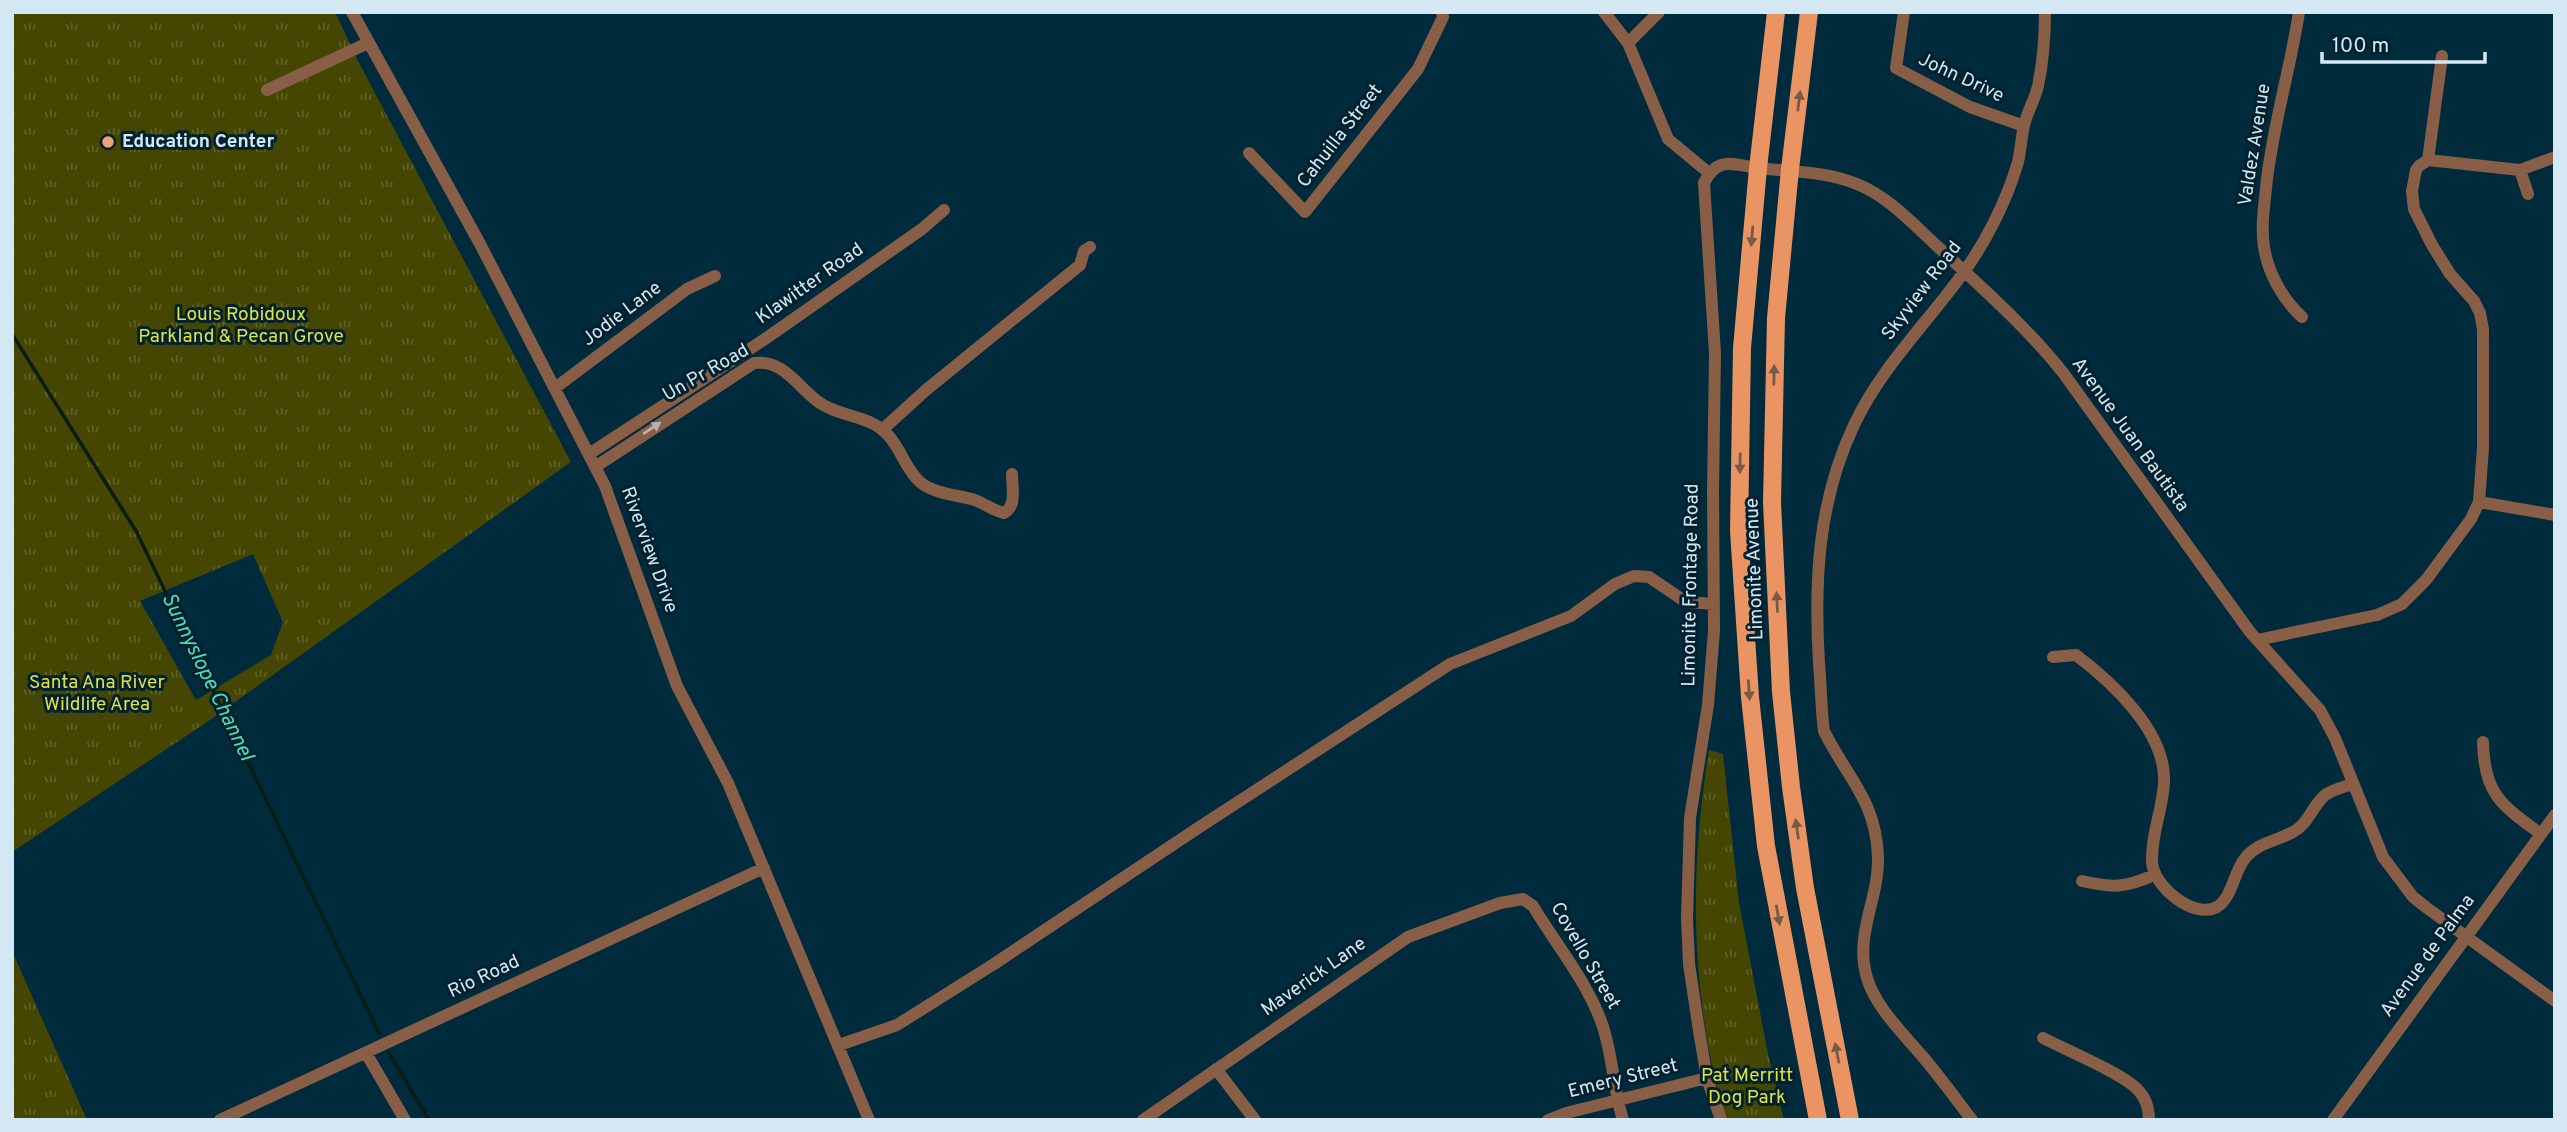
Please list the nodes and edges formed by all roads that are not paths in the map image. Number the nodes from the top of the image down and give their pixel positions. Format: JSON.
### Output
{"nodes":[{"id":1,"x":352,"y":12,"type":"edge"},
{"id":2,"x":1443,"y":12,"type":"edge"},
{"id":3,"x":1604,"y":12,"type":"edge"},
{"id":4,"x":1658,"y":12,"type":"edge"},
{"id":5,"x":1776,"y":12,"type":"edge"},
{"id":6,"x":1810,"y":12,"type":"edge"},
{"id":7,"x":1904,"y":12,"type":"edge"},
{"id":8,"x":2045,"y":12,"type":"edge"},
{"id":9,"x":2300,"y":12,"type":"edge"},
{"id":10,"x":368,"y":43,"type":"junction"},
{"id":11,"x":1628,"y":43,"type":"junction"},
{"id":12,"x":2442,"y":56,"type":"dead end"},
{"id":13,"x":267,"y":90,"type":"dead end"},
{"id":14,"x":2024,"y":126,"type":"junction"},
{"id":15,"x":1249,"y":153,"type":"dead end"},
{"id":16,"x":2555,"y":158,"type":"edge"},
{"id":17,"x":2428,"y":160,"type":"junction"},
{"id":18,"x":1758,"y":168,"type":"junction"},
{"id":19,"x":1790,"y":169,"type":"junction"},
{"id":20,"x":2520,"y":170,"type":"junction"},
{"id":21,"x":1709,"y":173,"type":"junction"},
{"id":22,"x":2528,"y":194,"type":"dead end"},
{"id":23,"x":944,"y":210,"type":"dead end"},
{"id":24,"x":1090,"y":247,"type":"dead end"},
{"id":25,"x":1964,"y":271,"type":"junction"},
{"id":26,"x":715,"y":276,"type":"dead end"},
{"id":27,"x":2302,"y":317,"type":"dead end"},
{"id":28,"x":750,"y":348,"type":"junction"},
{"id":29,"x":758,"y":363,"type":"junction"},
{"id":30,"x":555,"y":388,"type":"junction"},
{"id":31,"x":882,"y":430,"type":"junction"},
{"id":32,"x":589,"y":454,"type":"junction"},
{"id":33,"x":595,"y":467,"type":"junction"},
{"id":34,"x":1012,"y":474,"type":"dead end"},
{"id":35,"x":2479,"y":502,"type":"junction"},
{"id":36,"x":2555,"y":516,"type":"edge"},
{"id":37,"x":1714,"y":604,"type":"junction"},
{"id":38,"x":2257,"y":640,"type":"junction"},
{"id":39,"x":2053,"y":657,"type":"dead end"},
{"id":40,"x":2483,"y":742,"type":"dead end"},
{"id":41,"x":2353,"y":784,"type":"junction"},
{"id":42,"x":2555,"y":815,"type":"edge"},
{"id":43,"x":2540,"y":834,"type":"junction"},
{"id":44,"x":764,"y":868,"type":"junction"},
{"id":45,"x":2154,"y":875,"type":"junction"},
{"id":46,"x":2082,"y":881,"type":"dead end"},
{"id":47,"x":1523,"y":899,"type":"joint"},
{"id":48,"x":2466,"y":937,"type":"junction"},
{"id":49,"x":2555,"y":1001,"type":"edge"},
{"id":50,"x":2043,"y":1038,"type":"dead end"},
{"id":51,"x":839,"y":1045,"type":"junction"},
{"id":52,"x":372,"y":1050,"type":"junction"},
{"id":53,"x":1216,"y":1069,"type":"junction"},
{"id":54,"x":1707,"y":1078,"type":"junction"},
{"id":55,"x":1616,"y":1101,"type":"junction"},
{"id":56,"x":220,"y":1120,"type":"edge"},
{"id":57,"x":405,"y":1120,"type":"edge"},
{"id":58,"x":869,"y":1120,"type":"edge"},
{"id":59,"x":1143,"y":1120,"type":"edge"},
{"id":60,"x":1255,"y":1120,"type":"edge"},
{"id":61,"x":1548,"y":1120,"type":"edge"},
{"id":62,"x":1623,"y":1120,"type":"edge"},
{"id":63,"x":1720,"y":1120,"type":"edge"},
{"id":64,"x":1818,"y":1120,"type":"edge"},
{"id":65,"x":1850,"y":1120,"type":"edge"},
{"id":66,"x":1972,"y":1120,"type":"edge"},
{"id":67,"x":2149,"y":1120,"type":"edge"},
{"id":68,"x":2333,"y":1120,"type":"edge"}],
"edges":[{"from":1,"to":10,"type":"street","name":"Riverview Drive"},
{"from":2,"to":15,"type":"street","name":"Cahuilla Street"},
{"from":3,"to":11,"type":"street"},
{"from":4,"to":11,"type":"street"},
{"from":5,"to":18,"type":"main road","name":"Limonite Avenue"},
{"from":19,"to":6,"type":"main road","name":"Limonite Avenue","one_way":true},
{"from":7,"to":14,"type":"street","name":"John Drive"},
{"from":8,"to":14,"type":"street","name":"Skyview Road"},
{"from":9,"to":27,"type":"street","name":"Valdez Avenue"},
{"from":10,"to":13,"type":"street"},
{"from":10,"to":30,"type":"street","name":"Riverview Drive"},
{"from":11,"to":21,"type":"street"},
{"from":12,"to":17,"type":"street"},
{"from":14,"to":25,"type":"street","name":"Skyview Road"},
{"from":16,"to":20,"type":"street"},
{"from":17,"to":20,"type":"street"},
{"from":17,"to":35,"type":"street"},
{"from":18,"to":19,"type":"street","name":"Avenue Juan Bautista"},
{"from":18,"to":21,"type":"street","name":"Avenue Juan Bautista"},
{"from":18,"to":64,"type":"main road","name":"Limonite Avenue","one_way":true},
{"from":19,"to":25,"type":"street","name":"Avenue Juan Bautista"},
{"from":65,"to":19,"type":"main road","name":"Limonite Avenue","one_way":true},
{"from":20,"to":22,"type":"street"},
{"from":21,"to":37,"type":"street","name":"Limonite Frontage Road"},
{"from":23,"to":28,"type":"street","name":"Klawitter Road"},
{"from":24,"to":31,"type":"street"},
{"from":25,"to":38,"type":"street","name":"Avenue Juan Bautista"},
{"from":25,"to":66,"type":"street","name":"Skyview Road"},
{"from":26,"to":30,"type":"street","name":"Jodie Lane"},
{"from":28,"to":29,"type":"street"},
{"from":28,"to":32,"type":"street","name":"Klawitter Road"},
{"from":29,"to":31,"type":"street","name":"Un Pr Road"},
{"from":33,"to":29,"type":"street","name":"Un Pr Road","one_way":true},
{"from":30,"to":32,"type":"street","name":"Riverview Drive"},
{"from":31,"to":34,"type":"street","name":"Un Pr Road"},
{"from":32,"to":33,"type":"street","name":"Riverview Drive"},
{"from":33,"to":44,"type":"street","name":"Riverview Drive"},
{"from":35,"to":36,"type":"street"},
{"from":35,"to":38,"type":"street"},
{"from":37,"to":51,"type":"street"},
{"from":37,"to":54,"type":"street","name":"Limonite Frontage Road"},
{"from":38,"to":41,"type":"street","name":"Avenue Juan Bautista"},
{"from":39,"to":45,"type":"street"},
{"from":40,"to":43,"type":"street"},
{"from":41,"to":45,"type":"street"},
{"from":41,"to":48,"type":"street","name":"Avenue Juan Bautista"},
{"from":42,"to":43,"type":"street","name":"Avenue de Palma"},
{"from":43,"to":48,"type":"street","name":"Avenue de Palma"},
{"from":44,"to":51,"type":"street","name":"Riverview Drive"},
{"from":44,"to":52,"type":"street","name":"Rio Road"},
{"from":45,"to":46,"type":"street"},
{"from":47,"to":53,"type":"street","name":"Maverick Lane"},
{"from":47,"to":55,"type":"street","name":"Covello Street"},
{"from":48,"to":49,"type":"street","name":"Avenue Juan Bautista"},
{"from":48,"to":68,"type":"street","name":"Avenue de Palma"},
{"from":50,"to":67,"type":"street"},
{"from":51,"to":58,"type":"street","name":"Riverview Drive"},
{"from":52,"to":56,"type":"street","name":"Rio Road"},
{"from":52,"to":57,"type":"street"},
{"from":53,"to":59,"type":"street","name":"Maverick Lane"},
{"from":53,"to":60,"type":"street"},
{"from":54,"to":55,"type":"street","name":"Emery Street"},
{"from":54,"to":63,"type":"street","name":"Limonite Frontage Road"},
{"from":55,"to":61,"type":"street","name":"Emery Street"},
{"from":55,"to":62,"type":"street","name":"Covello Street"}]}
